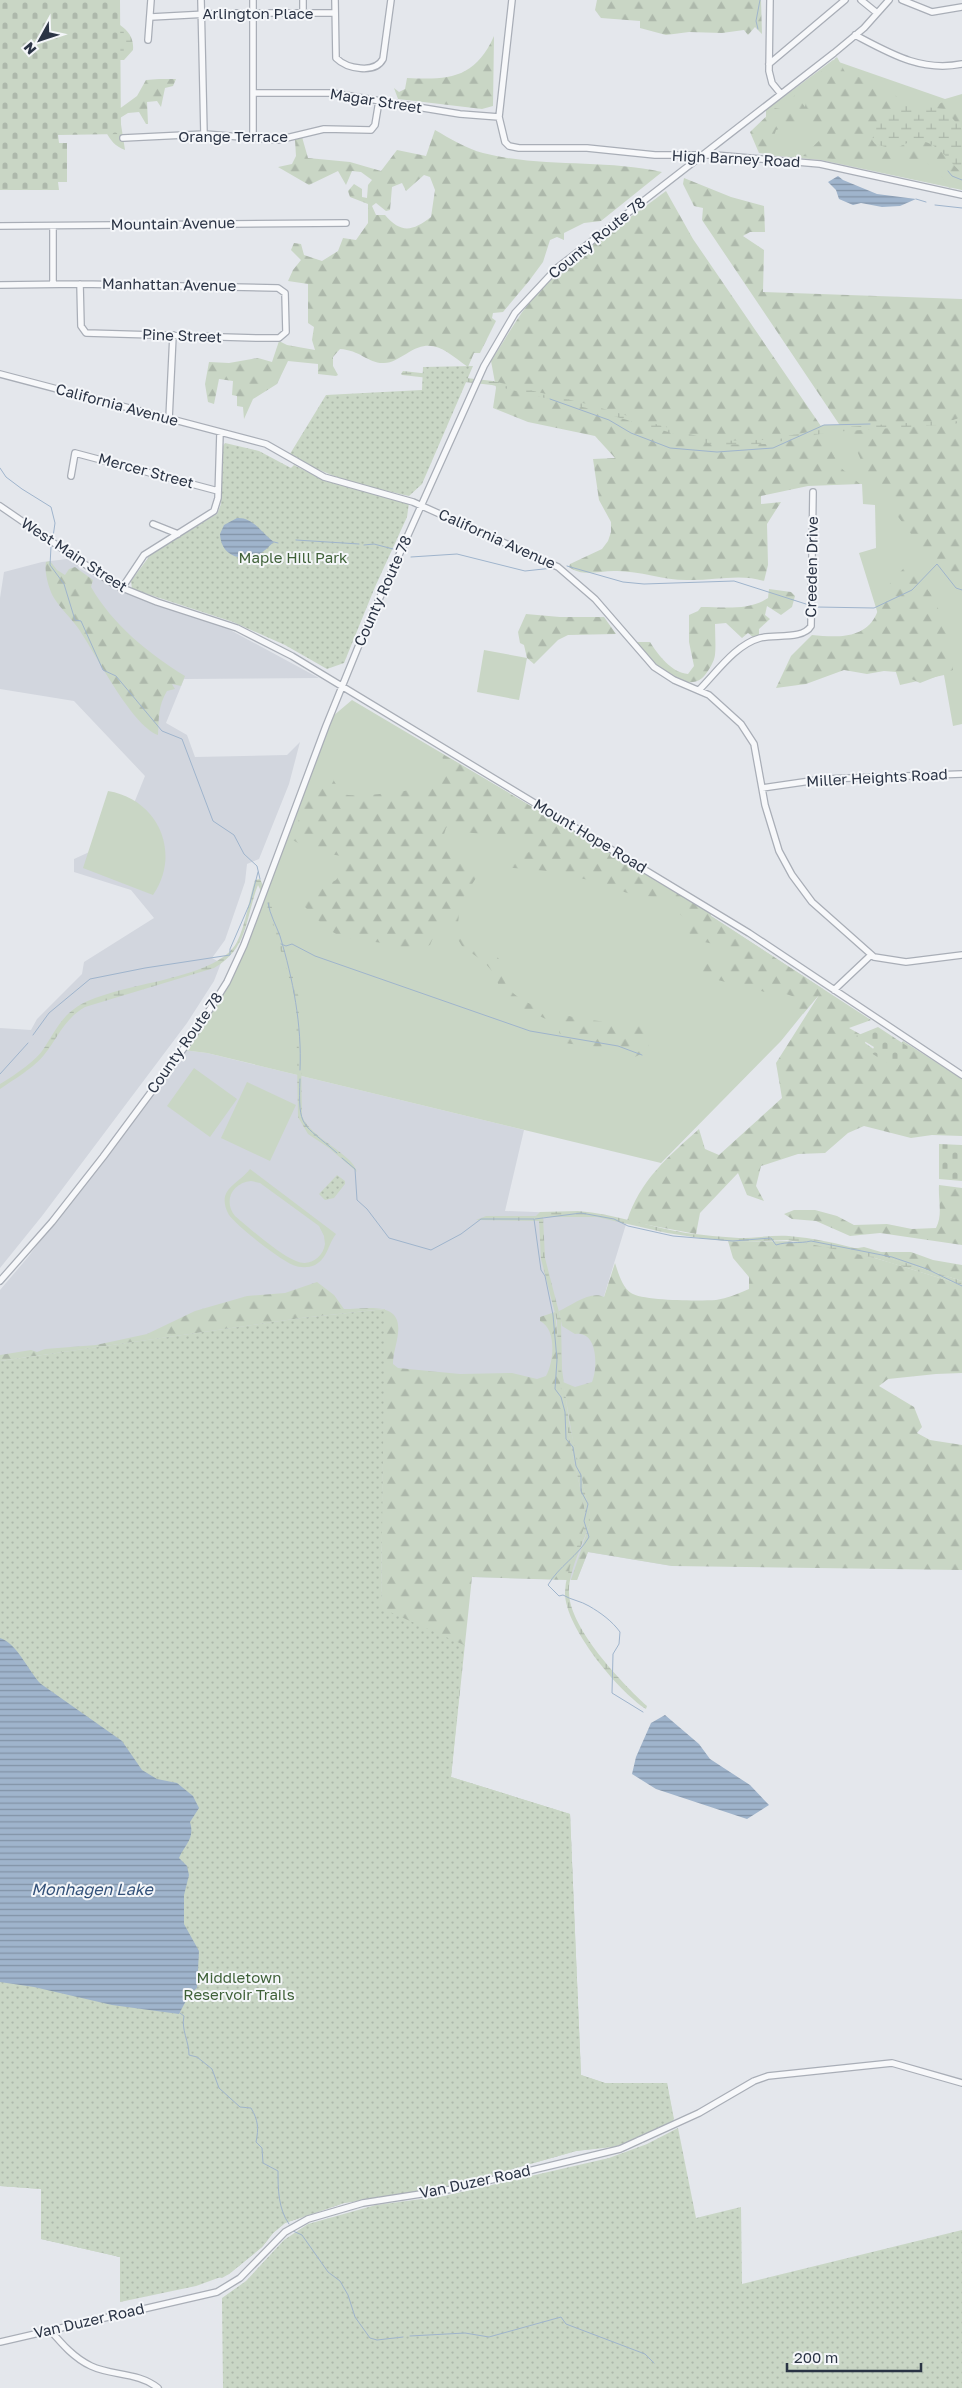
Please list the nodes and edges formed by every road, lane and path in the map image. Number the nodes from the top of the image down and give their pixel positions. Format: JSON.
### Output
{"nodes":[{"id":1,"x":151,"y":0,"type":"edge"},
{"id":2,"x":202,"y":0,"type":"edge"},
{"id":3,"x":253,"y":0,"type":"edge"},
{"id":4,"x":303,"y":0,"type":"edge"},
{"id":5,"x":335,"y":0,"type":"edge"},
{"id":6,"x":391,"y":0,"type":"edge"},
{"id":7,"x":512,"y":0,"type":"edge"},
{"id":8,"x":770,"y":0,"type":"edge"},
{"id":9,"x":844,"y":0,"type":"edge"},
{"id":10,"x":861,"y":0,"type":"edge"},
{"id":11,"x":889,"y":0,"type":"edge"},
{"id":12,"x":902,"y":0,"type":"edge"},
{"id":13,"x":962,"y":7,"type":"edge"},
{"id":14,"x":254,"y":13,"type":"junction"},
{"id":15,"x":303,"y":13,"type":"junction"},
{"id":16,"x":202,"y":14,"type":"junction"},
{"id":17,"x":334,"y":14,"type":"junction"},
{"id":18,"x":878,"y":14,"type":"junction"},
{"id":19,"x":151,"y":17,"type":"junction"},
{"id":20,"x":855,"y":35,"type":"junction"},
{"id":21,"x":148,"y":40,"type":"dead end"},
{"id":22,"x":769,"y":64,"type":"junction"},
{"id":23,"x":962,"y":64,"type":"edge"},
{"id":24,"x":253,"y":93,"type":"junction"},
{"id":25,"x":781,"y":94,"type":"junction"},
{"id":26,"x":379,"y":101,"type":"junction"},
{"id":27,"x":499,"y":117,"type":"junction"},
{"id":28,"x":204,"y":134,"type":"junction"},
{"id":29,"x":253,"y":137,"type":"junction"},
{"id":30,"x":123,"y":138,"type":"dead end"},
{"id":31,"x":700,"y":155,"type":"junction"},
{"id":32,"x":962,"y":194,"type":"edge"},
{"id":33,"x":346,"y":223,"type":"dead end"},
{"id":34,"x":0,"y":226,"type":"edge"},
{"id":35,"x":53,"y":226,"type":"junction"},
{"id":36,"x":53,"y":284,"type":"junction"},
{"id":37,"x":80,"y":284,"type":"junction"},
{"id":38,"x":0,"y":285,"type":"edge"},
{"id":39,"x":173,"y":335,"type":"junction"},
{"id":40,"x":282,"y":337,"type":"joint"},
{"id":41,"x":0,"y":374,"type":"edge"},
{"id":42,"x":169,"y":419,"type":"junction"},
{"id":43,"x":220,"y":433,"type":"junction"},
{"id":44,"x":71,"y":476,"type":"dead end"},
{"id":45,"x":218,"y":491,"type":"junction"},
{"id":46,"x":813,"y":492,"type":"dead end"},
{"id":47,"x":421,"y":505,"type":"junction"},
{"id":48,"x":0,"y":506,"type":"edge"},
{"id":49,"x":152,"y":524,"type":"dead end"},
{"id":50,"x":178,"y":534,"type":"junction"},
{"id":51,"x":122,"y":588,"type":"junction"},
{"id":52,"x":206,"y":618,"type":"joint"},
{"id":53,"x":342,"y":686,"type":"junction"},
{"id":54,"x":699,"y":690,"type":"junction"},
{"id":55,"x":962,"y":774,"type":"edge"},
{"id":56,"x":762,"y":788,"type":"junction"},
{"id":57,"x":871,"y":955,"type":"junction"},
{"id":58,"x":962,"y":955,"type":"edge"},
{"id":59,"x":834,"y":990,"type":"junction"},
{"id":60,"x":962,"y":1075,"type":"edge"},
{"id":61,"x":0,"y":1281,"type":"edge"},
{"id":62,"x":962,"y":2083,"type":"edge"},
{"id":63,"x":50,"y":2330,"type":"junction"},
{"id":64,"x":0,"y":2342,"type":"edge"},
{"id":65,"x":158,"y":2388,"type":"edge"}],
"edges":[{"from":1,"to":19,"type":"street"},
{"from":2,"to":16,"type":"street"},
{"from":3,"to":14,"type":"street"},
{"from":4,"to":15,"type":"street"},
{"from":5,"to":17,"type":"street"},
{"from":6,"to":17,"type":"street"},
{"from":7,"to":27,"type":"street"},
{"from":8,"to":22,"type":"street"},
{"from":9,"to":22,"type":"street"},
{"from":10,"to":18,"type":"street"},
{"from":11,"to":18,"type":"street","name":"County Route 78"},
{"from":12,"to":13,"type":"street"},
{"from":14,"to":15,"type":"street","name":"Arlington Place"},
{"from":14,"to":16,"type":"street","name":"Arlington Place"},
{"from":14,"to":24,"type":"street"},
{"from":15,"to":17,"type":"street","name":"Arlington Place"},
{"from":16,"to":19,"type":"street","name":"Arlington Place"},
{"from":16,"to":28,"type":"street"},
{"from":18,"to":20,"type":"street","name":"County Route 78"},
{"from":19,"to":21,"type":"street"},
{"from":20,"to":23,"type":"street"},
{"from":20,"to":25,"type":"street","name":"County Route 78"},
{"from":22,"to":25,"type":"street"},
{"from":24,"to":26,"type":"street","name":"Magar Street"},
{"from":24,"to":29,"type":"street"},
{"from":25,"to":31,"type":"street","name":"County Route 78"},
{"from":26,"to":27,"type":"street","name":"Magar Street"},
{"from":26,"to":29,"type":"street","name":"Orange Terrace"},
{"from":27,"to":31,"type":"street","name":"High Barney Road"},
{"from":28,"to":29,"type":"street","name":"Orange Terrace"},
{"from":28,"to":30,"type":"street","name":"Orange Terrace"},
{"from":31,"to":32,"type":"street","name":"High Barney Road"},
{"from":31,"to":47,"type":"street","name":"County Route 78"},
{"from":33,"to":35,"type":"street","name":"Mountain Avenue"},
{"from":34,"to":35,"type":"street","name":"Mountain Avenue"},
{"from":35,"to":36,"type":"street"},
{"from":36,"to":37,"type":"street","name":"Manhattan Avenue"},
{"from":36,"to":38,"type":"street","name":"Manhattan Avenue"},
{"from":37,"to":39,"type":"street","name":"Pine Street"},
{"from":37,"to":40,"type":"street","name":"Manhattan Avenue"},
{"from":39,"to":40,"type":"street","name":"Pine Street"},
{"from":39,"to":42,"type":"street"},
{"from":41,"to":42,"type":"street","name":"California Avenue"},
{"from":42,"to":43,"type":"street","name":"California Avenue"},
{"from":43,"to":45,"type":"street"},
{"from":43,"to":47,"type":"street","name":"California Avenue"},
{"from":44,"to":45,"type":"street","name":"Mercer Street"},
{"from":45,"to":50,"type":"street"},
{"from":46,"to":54,"type":"street","name":"Creeden Drive"},
{"from":47,"to":53,"type":"street","name":"County Route 78"},
{"from":47,"to":54,"type":"street","name":"California Avenue"},
{"from":48,"to":51,"type":"street","name":"West Main Street"},
{"from":49,"to":50,"type":"street"},
{"from":50,"to":51,"type":"street"},
{"from":51,"to":52,"type":"street","name":"West Main Street"},
{"from":52,"to":53,"type":"street","name":"Mount Hope Road"},
{"from":53,"to":59,"type":"street","name":"Mount Hope Road"},
{"from":53,"to":61,"type":"street","name":"County Route 78"},
{"from":54,"to":56,"type":"street","name":"California Avenue"},
{"from":55,"to":56,"type":"street","name":"Miller Heights Road"},
{"from":56,"to":57,"type":"street","name":"California Avenue"},
{"from":57,"to":58,"type":"street"},
{"from":57,"to":59,"type":"street"},
{"from":59,"to":60,"type":"street","name":"Mount Hope Road"},
{"from":62,"to":63,"type":"street","name":"Van Duzer Road"},
{"from":63,"to":64,"type":"street","name":"Van Duzer Road"},
{"from":63,"to":65,"type":"street"}]}
